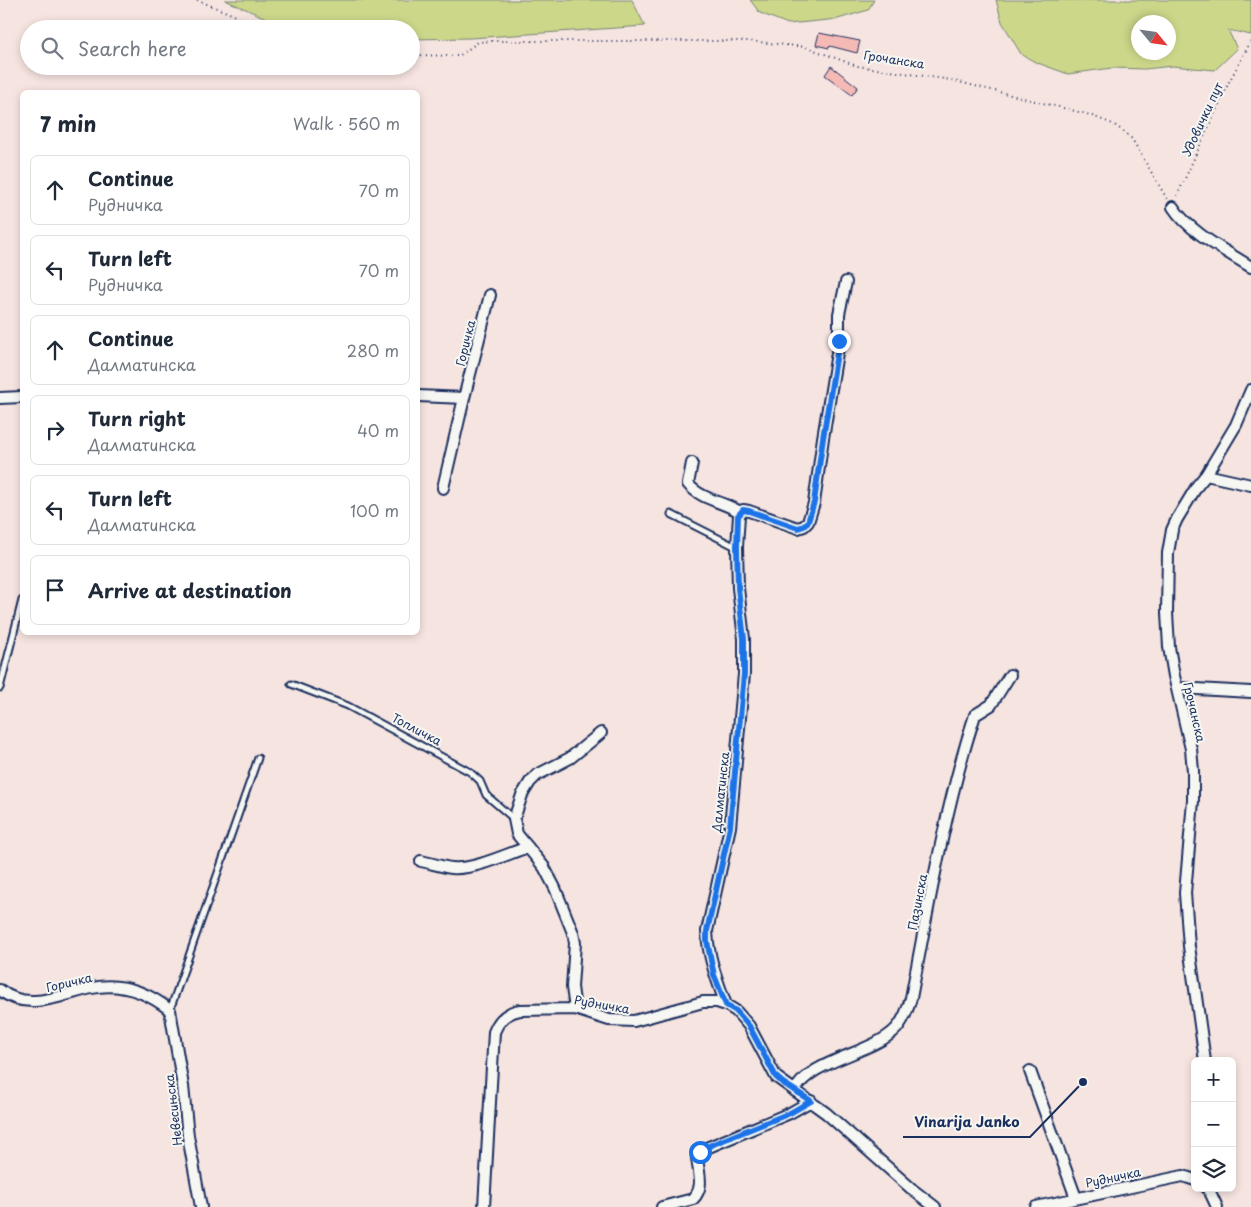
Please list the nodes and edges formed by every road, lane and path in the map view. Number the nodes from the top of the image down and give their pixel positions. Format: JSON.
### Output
{"nodes":[{"id":1,"x":197,"y":0,"type":"edge"},
{"id":2,"x":242,"y":20,"type":"edge"},
{"id":3,"x":1251,"y":41,"type":"edge"},
{"id":4,"x":420,"y":55,"type":"edge"},
{"id":5,"x":1173,"y":207,"type":"junction"},
{"id":6,"x":1251,"y":267,"type":"edge"},
{"id":7,"x":846,"y":282,"type":"dead end"},
{"id":8,"x":490,"y":294,"type":"dead end"},
{"id":9,"x":1251,"y":390,"type":"edge"},
{"id":10,"x":20,"y":396,"type":"edge"},
{"id":11,"x":420,"y":396,"type":"edge"},
{"id":12,"x":0,"y":398,"type":"edge"},
{"id":13,"x":464,"y":398,"type":"junction"},
{"id":14,"x":692,"y":463,"type":"dead end"},
{"id":15,"x":1206,"y":475,"type":"junction"},
{"id":16,"x":1251,"y":485,"type":"edge"},
{"id":17,"x":443,"y":488,"type":"dead end"},
{"id":18,"x":740,"y":512,"type":"junction"},
{"id":19,"x":671,"y":514,"type":"dead end"},
{"id":20,"x":737,"y":547,"type":"junction"},
{"id":21,"x":20,"y":608,"type":"edge"},
{"id":22,"x":1010,"y":675,"type":"dead end"},
{"id":23,"x":291,"y":684,"type":"dead end"},
{"id":24,"x":0,"y":688,"type":"edge"},
{"id":25,"x":1178,"y":688,"type":"junction"},
{"id":26,"x":1251,"y":692,"type":"edge"},
{"id":27,"x":602,"y":733,"type":"dead end"},
{"id":28,"x":258,"y":758,"type":"dead end"},
{"id":29,"x":514,"y":819,"type":"junction"},
{"id":30,"x":528,"y":847,"type":"junction"},
{"id":31,"x":421,"y":861,"type":"dead end"},
{"id":32,"x":0,"y":990,"type":"edge"},
{"id":33,"x":726,"y":1005,"type":"junction"},
{"id":34,"x":575,"y":1009,"type":"junction"},
{"id":35,"x":170,"y":1010,"type":"junction"},
{"id":36,"x":1203,"y":1057,"type":"edge"},
{"id":37,"x":1030,"y":1071,"type":"dead end"},
{"id":38,"x":795,"y":1091,"type":"junction"},
{"id":39,"x":811,"y":1101,"type":"junction"},
{"id":40,"x":1191,"y":1179,"type":"edge"},
{"id":41,"x":1211,"y":1192,"type":"edge"},
{"id":42,"x":1076,"y":1198,"type":"junction"},
{"id":43,"x":201,"y":1207,"type":"edge"},
{"id":44,"x":484,"y":1207,"type":"edge"},
{"id":45,"x":662,"y":1207,"type":"edge"},
{"id":46,"x":935,"y":1207,"type":"edge"},
{"id":47,"x":1036,"y":1207,"type":"edge"},
{"id":48,"x":1217,"y":1207,"type":"edge"}],
"edges":[{"from":1,"to":2,"type":"path"},
{"from":3,"to":5,"type":"path","name":"Удовички пут"},
{"from":4,"to":5,"type":"path","name":"Грочанска"},
{"from":5,"to":6,"type":"street"},
{"from":7,"to":18,"type":"street"},
{"from":8,"to":13,"type":"street","name":"Горичка"},
{"from":9,"to":15,"type":"street","name":"Грочанска"},
{"from":10,"to":12,"type":"street"},
{"from":11,"to":13,"type":"street"},
{"from":13,"to":17,"type":"street","name":"Горичка"},
{"from":14,"to":18,"type":"street"},
{"from":15,"to":16,"type":"street"},
{"from":15,"to":25,"type":"street","name":"Грочанска"},
{"from":18,"to":20,"type":"street","name":"Далматинска"},
{"from":19,"to":20,"type":"lane"},
{"from":20,"to":33,"type":"street","name":"Далматинска"},
{"from":21,"to":24,"type":"lane"},
{"from":22,"to":38,"type":"street","name":"Пазинска"},
{"from":23,"to":29,"type":"lane","name":"Топличка"},
{"from":25,"to":26,"type":"street"},
{"from":25,"to":36,"type":"street","name":"Грочанска"},
{"from":27,"to":29,"type":"street"},
{"from":28,"to":35,"type":"lane"},
{"from":29,"to":30,"type":"street","name":"Топличка"},
{"from":30,"to":31,"type":"street"},
{"from":30,"to":34,"type":"street","name":"Топличка"},
{"from":32,"to":35,"type":"street","name":"Горичка"},
{"from":33,"to":34,"type":"street","name":"Рудничка"},
{"from":33,"to":38,"type":"street"},
{"from":34,"to":44,"type":"street","name":"Рудничка"},
{"from":35,"to":43,"type":"street","name":"Невесињска"},
{"from":37,"to":42,"type":"street"},
{"from":38,"to":39,"type":"street"},
{"from":39,"to":45,"type":"street"},
{"from":39,"to":46,"type":"street"},
{"from":40,"to":42,"type":"street","name":"Рудничка"},
{"from":41,"to":48,"type":"street"},
{"from":42,"to":47,"type":"street","name":"Рудничка"}]}
